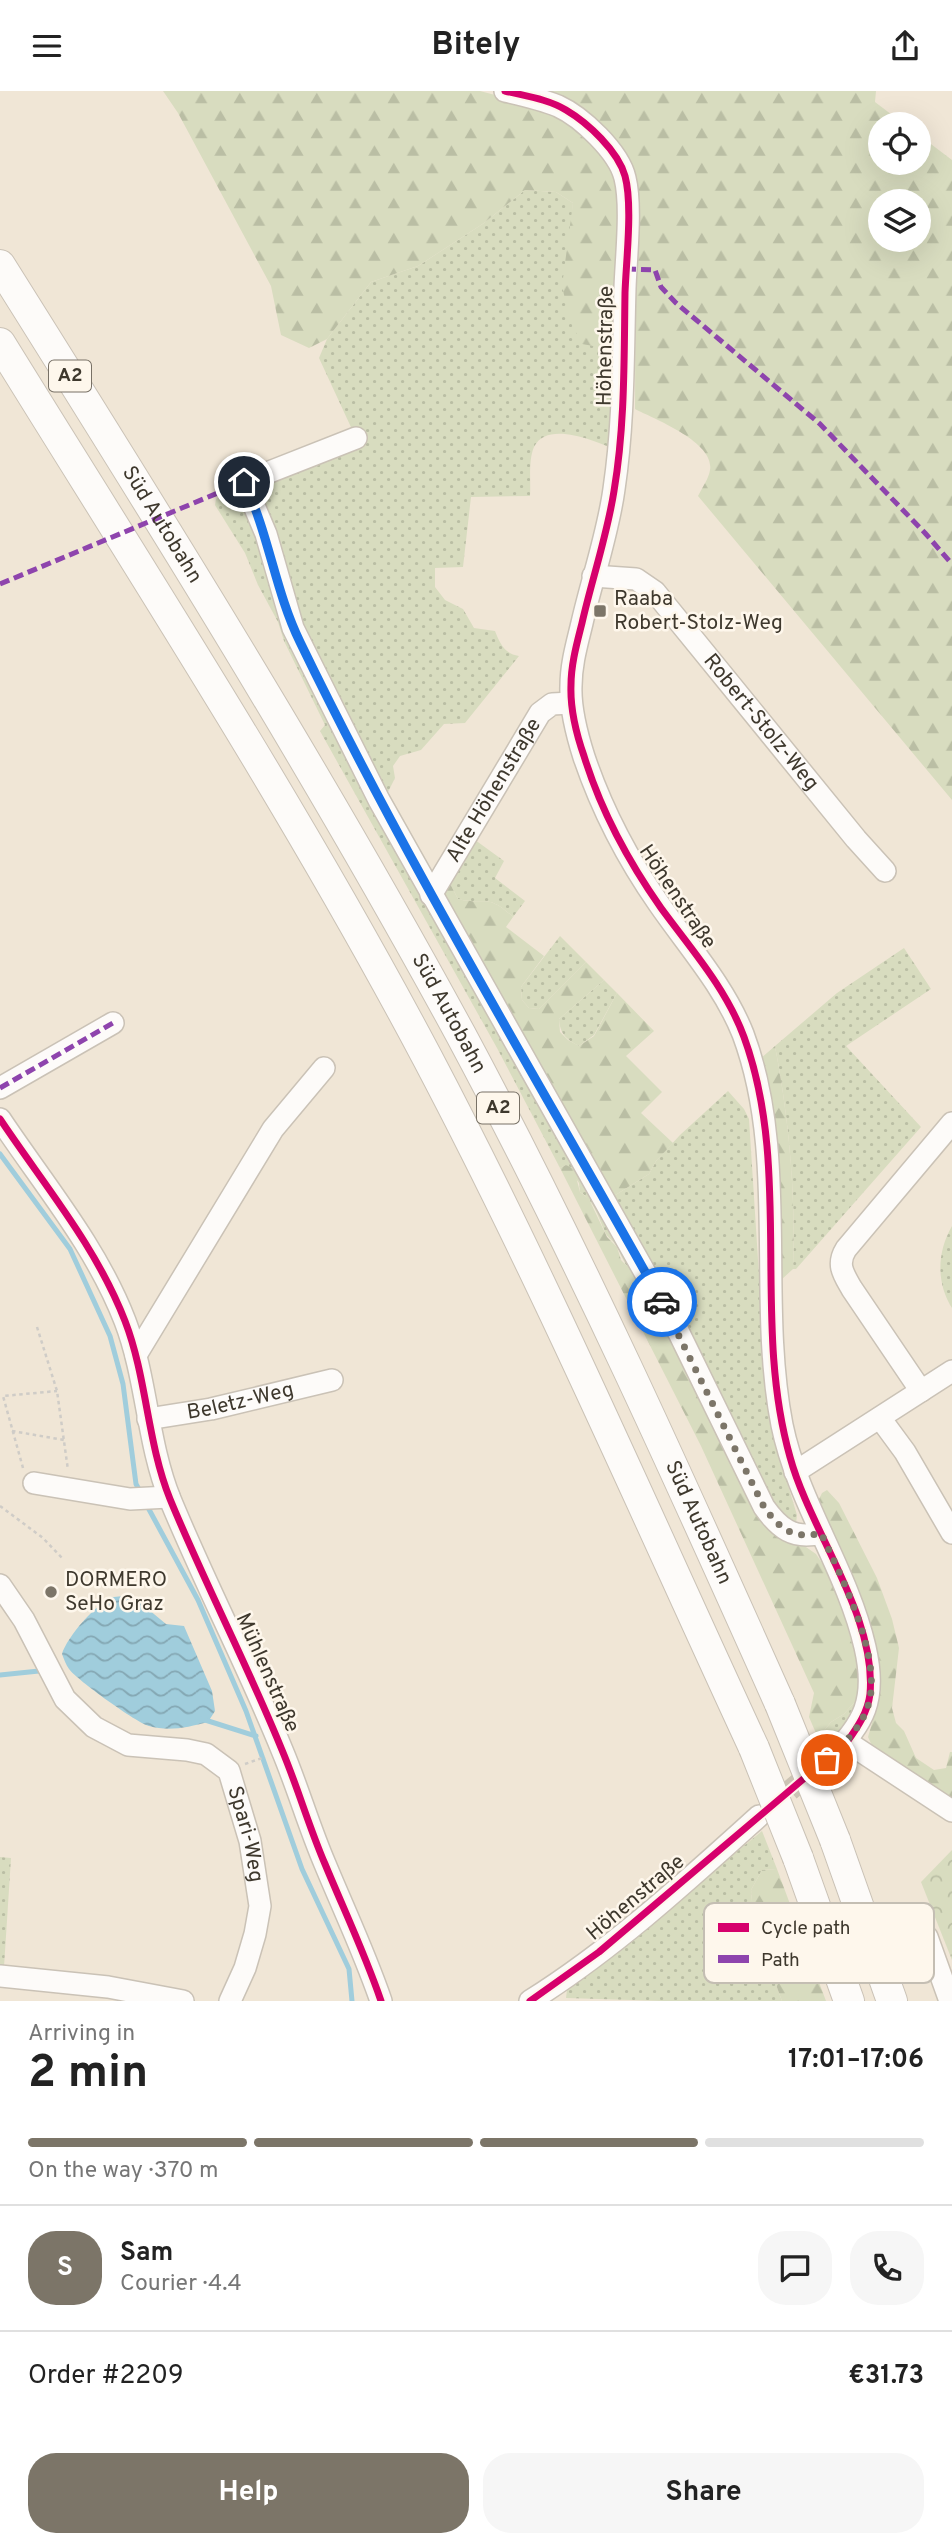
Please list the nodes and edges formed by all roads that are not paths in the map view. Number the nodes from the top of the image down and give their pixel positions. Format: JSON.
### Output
{"nodes":[{"id":1,"x":505,"y":91,"type":"edge"},
{"id":2,"x":0,"y":265,"type":"edge"},
{"id":3,"x":0,"y":343,"type":"edge"},
{"id":4,"x":356,"y":438,"type":"dead end"},
{"id":5,"x":593,"y":576,"type":"junction"},
{"id":6,"x":571,"y":703,"type":"junction"},
{"id":7,"x":885,"y":871,"type":"dead end"},
{"id":8,"x":431,"y":895,"type":"junction"},
{"id":9,"x":114,"y":1023,"type":"dead end"},
{"id":10,"x":324,"y":1068,"type":"dead end"},
{"id":11,"x":0,"y":1088,"type":"edge"},
{"id":12,"x":0,"y":1119,"type":"edge"},
{"id":13,"x":952,"y":1123,"type":"edge"},
{"id":14,"x":136,"y":1355,"type":"junction"},
{"id":15,"x":952,"y":1371,"type":"edge"},
{"id":16,"x":332,"y":1380,"type":"dead end"},
{"id":17,"x":921,"y":1391,"type":"junction"},
{"id":18,"x":880,"y":1418,"type":"junction"},
{"id":19,"x":148,"y":1419,"type":"junction"},
{"id":20,"x":795,"y":1472,"type":"junction"},
{"id":21,"x":34,"y":1483,"type":"road end"},
{"id":22,"x":169,"y":1497,"type":"junction"},
{"id":23,"x":821,"y":1533,"type":"junction"},
{"id":24,"x":952,"y":1534,"type":"edge"},
{"id":25,"x":0,"y":1585,"type":"edge"},
{"id":26,"x":846,"y":1742,"type":"junction"},
{"id":27,"x":827,"y":1760,"type":"tunnel mouth"},
{"id":28,"x":951,"y":1809,"type":"edge"},
{"id":29,"x":759,"y":1815,"type":"tunnel mouth"},
{"id":30,"x":814,"y":1903,"type":"edge"},
{"id":31,"x":857,"y":1903,"type":"edge"},
{"id":32,"x":934,"y":1956,"type":"edge"},
{"id":33,"x":0,"y":1976,"type":"edge"},
{"id":34,"x":843,"y":1983,"type":"edge"},
{"id":35,"x":886,"y":1983,"type":"edge"},
{"id":36,"x":183,"y":2001,"type":"edge"},
{"id":37,"x":229,"y":2001,"type":"edge"},
{"id":38,"x":381,"y":2001,"type":"edge"},
{"id":39,"x":530,"y":2001,"type":"edge"},
{"id":40,"x":849,"y":2001,"type":"edge"},
{"id":41,"x":892,"y":2001,"type":"edge"},
{"id":42,"x":950,"y":2001,"type":"edge"}],
"edges":[{"from":1,"to":5,"type":"street","name":"Höhenstraße"},
{"from":2,"to":31,"type":"highway","name":"Süd Autobahn","number":"A2","bridge":true},
{"from":3,"to":30,"type":"highway","name":"Süd Autobahn","number":"A2","bridge":true},
{"from":4,"to":8,"type":"street"},
{"from":5,"to":6,"type":"street","name":"Höhenstraße"},
{"from":5,"to":7,"type":"street","name":"Robert-Stolz-Weg"},
{"from":6,"to":8,"type":"street","name":"Alte Höhenstraße"},
{"from":6,"to":20,"type":"street","name":"Höhenstraße"},
{"from":8,"to":23,"type":"street"},
{"from":9,"to":11,"type":"street"},
{"from":10,"to":14,"type":"street"},
{"from":12,"to":14,"type":"street","name":"Mühlenstraße"},
{"from":13,"to":17,"type":"street"},
{"from":14,"to":19,"type":"street","name":"Mühlenstraße"},
{"from":15,"to":17,"type":"street"},
{"from":16,"to":19,"type":"street","name":"Beletz-Weg"},
{"from":17,"to":18,"type":"street"},
{"from":18,"to":20,"type":"street"},
{"from":18,"to":24,"type":"street"},
{"from":19,"to":22,"type":"street","name":"Mühlenstraße"},
{"from":20,"to":23,"type":"street","name":"Höhenstraße"},
{"from":21,"to":22,"type":"street"},
{"from":22,"to":38,"type":"street","name":"Mühlenstraße"},
{"from":23,"to":26,"type":"street","name":"Höhenstraße"},
{"from":25,"to":37,"type":"street","name":"Spari-Weg"},
{"from":26,"to":27,"type":"street","name":"Höhenstraße"},
{"from":26,"to":28,"type":"street"},
{"from":29,"to":39,"type":"street","name":"Höhenstraße"},
{"from":32,"to":42,"type":"street"},
{"from":33,"to":36,"type":"street"},
{"from":34,"to":40,"type":"highway","name":"Süd Autobahn","number":"A2","bridge":true},
{"from":35,"to":41,"type":"highway","name":"Süd Autobahn","number":"A2","bridge":true}]}
